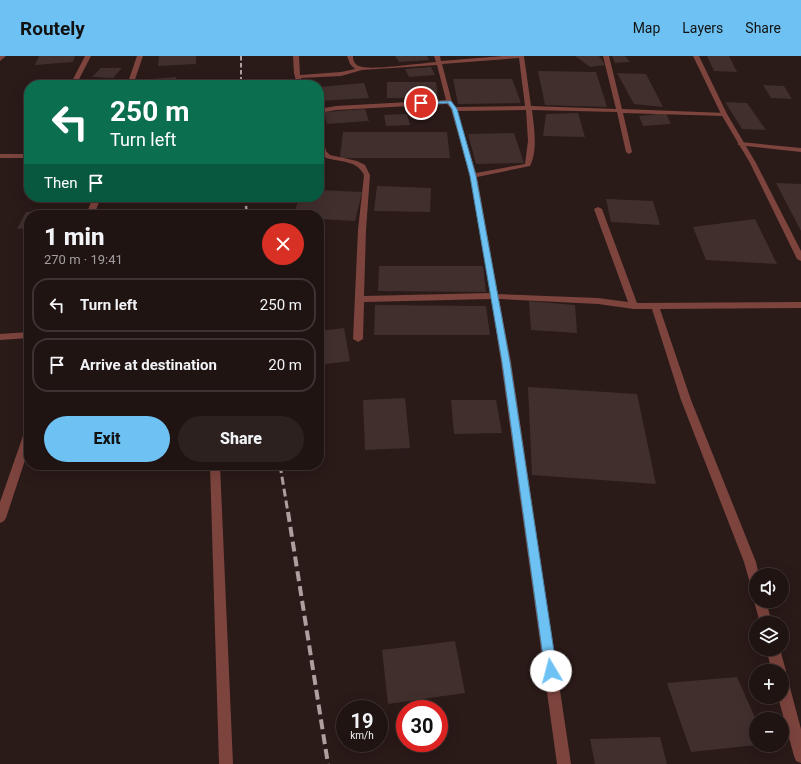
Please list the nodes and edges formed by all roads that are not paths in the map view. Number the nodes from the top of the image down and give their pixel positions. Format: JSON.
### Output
{"nodes":[{"id":1,"x":3,"y":56,"type":"edge"},
{"id":2,"x":88,"y":56,"type":"edge"},
{"id":3,"x":140,"y":56,"type":"edge"},
{"id":4,"x":296,"y":56,"type":"edge"},
{"id":5,"x":350,"y":56,"type":"edge"},
{"id":6,"x":521,"y":56,"type":"edge"},
{"id":7,"x":606,"y":56,"type":"edge"},
{"id":8,"x":696,"y":56,"type":"edge"},
{"id":9,"x":0,"y":59,"type":"edge"},
{"id":10,"x":438,"y":60,"type":"edge"},
{"id":11,"x":360,"y":69,"type":"junction"},
{"id":12,"x":298,"y":77,"type":"junction"},
{"id":13,"x":76,"y":80,"type":"edge"},
{"id":14,"x":132,"y":80,"type":"edge"},
{"id":15,"x":299,"y":80,"type":"edge"},
{"id":16,"x":452,"y":105,"type":"junction"},
{"id":17,"x":528,"y":108,"type":"junction"},
{"id":18,"x":324,"y":110,"type":"edge"},
{"id":19,"x":620,"y":111,"type":"junction"},
{"id":20,"x":724,"y":114,"type":"junction"},
{"id":21,"x":740,"y":144,"type":"junction"},
{"id":22,"x":801,"y":150,"type":"edge"},
{"id":23,"x":324,"y":152,"type":"edge"},
{"id":24,"x":629,"y":152,"type":"dead end"},
{"id":25,"x":0,"y":156,"type":"edge"},
{"id":26,"x":24,"y":156,"type":"edge"},
{"id":27,"x":473,"y":176,"type":"junction"},
{"id":28,"x":598,"y":209,"type":"dead end"},
{"id":29,"x":801,"y":259,"type":"edge"},
{"id":30,"x":494,"y":296,"type":"junction"},
{"id":31,"x":359,"y":299,"type":"junction"},
{"id":32,"x":655,"y":305,"type":"junction"},
{"id":33,"x":801,"y":305,"type":"edge"},
{"id":34,"x":634,"y":306,"type":"junction"},
{"id":35,"x":24,"y":335,"type":"edge"},
{"id":36,"x":0,"y":337,"type":"edge"},
{"id":37,"x":358,"y":339,"type":"dead end"},
{"id":38,"x":24,"y":448,"type":"edge"},
{"id":39,"x":215,"y":470,"type":"edge"},
{"id":40,"x":0,"y":518,"type":"edge"},
{"id":41,"x":752,"y":568,"type":"edge"},
{"id":42,"x":787,"y":704,"type":"edge"},
{"id":43,"x":801,"y":756,"type":"edge"},
{"id":44,"x":226,"y":764,"type":"edge"},
{"id":45,"x":564,"y":764,"type":"edge"}],
"edges":[{"from":1,"to":9,"type":"street"},
{"from":2,"to":13,"type":"street"},
{"from":3,"to":14,"type":"street"},
{"from":4,"to":12,"type":"street"},
{"from":5,"to":11,"type":"street"},
{"from":6,"to":10,"type":"street"},
{"from":6,"to":17,"type":"street"},
{"from":7,"to":19,"type":"street"},
{"from":8,"to":20,"type":"street"},
{"from":10,"to":11,"type":"street"},
{"from":10,"to":16,"type":"street"},
{"from":11,"to":12,"type":"street"},
{"from":12,"to":15,"type":"street"},
{"from":16,"to":17,"type":"street"},
{"from":16,"to":18,"type":"street"},
{"from":16,"to":27,"type":"street"},
{"from":17,"to":19,"type":"street"},
{"from":17,"to":27,"type":"street"},
{"from":19,"to":20,"type":"street"},
{"from":19,"to":24,"type":"street"},
{"from":20,"to":21,"type":"street"},
{"from":21,"to":22,"type":"street"},
{"from":21,"to":29,"type":"street"},
{"from":23,"to":31,"type":"street"},
{"from":25,"to":26,"type":"street"},
{"from":27,"to":30,"type":"street"},
{"from":28,"to":34,"type":"street"},
{"from":30,"to":31,"type":"street"},
{"from":30,"to":34,"type":"street"},
{"from":30,"to":45,"type":"street"},
{"from":31,"to":37,"type":"street"},
{"from":32,"to":33,"type":"street"},
{"from":32,"to":34,"type":"street"},
{"from":32,"to":41,"type":"street"},
{"from":35,"to":36,"type":"street"},
{"from":38,"to":40,"type":"street"},
{"from":39,"to":44,"type":"street"},
{"from":42,"to":43,"type":"street"}]}
